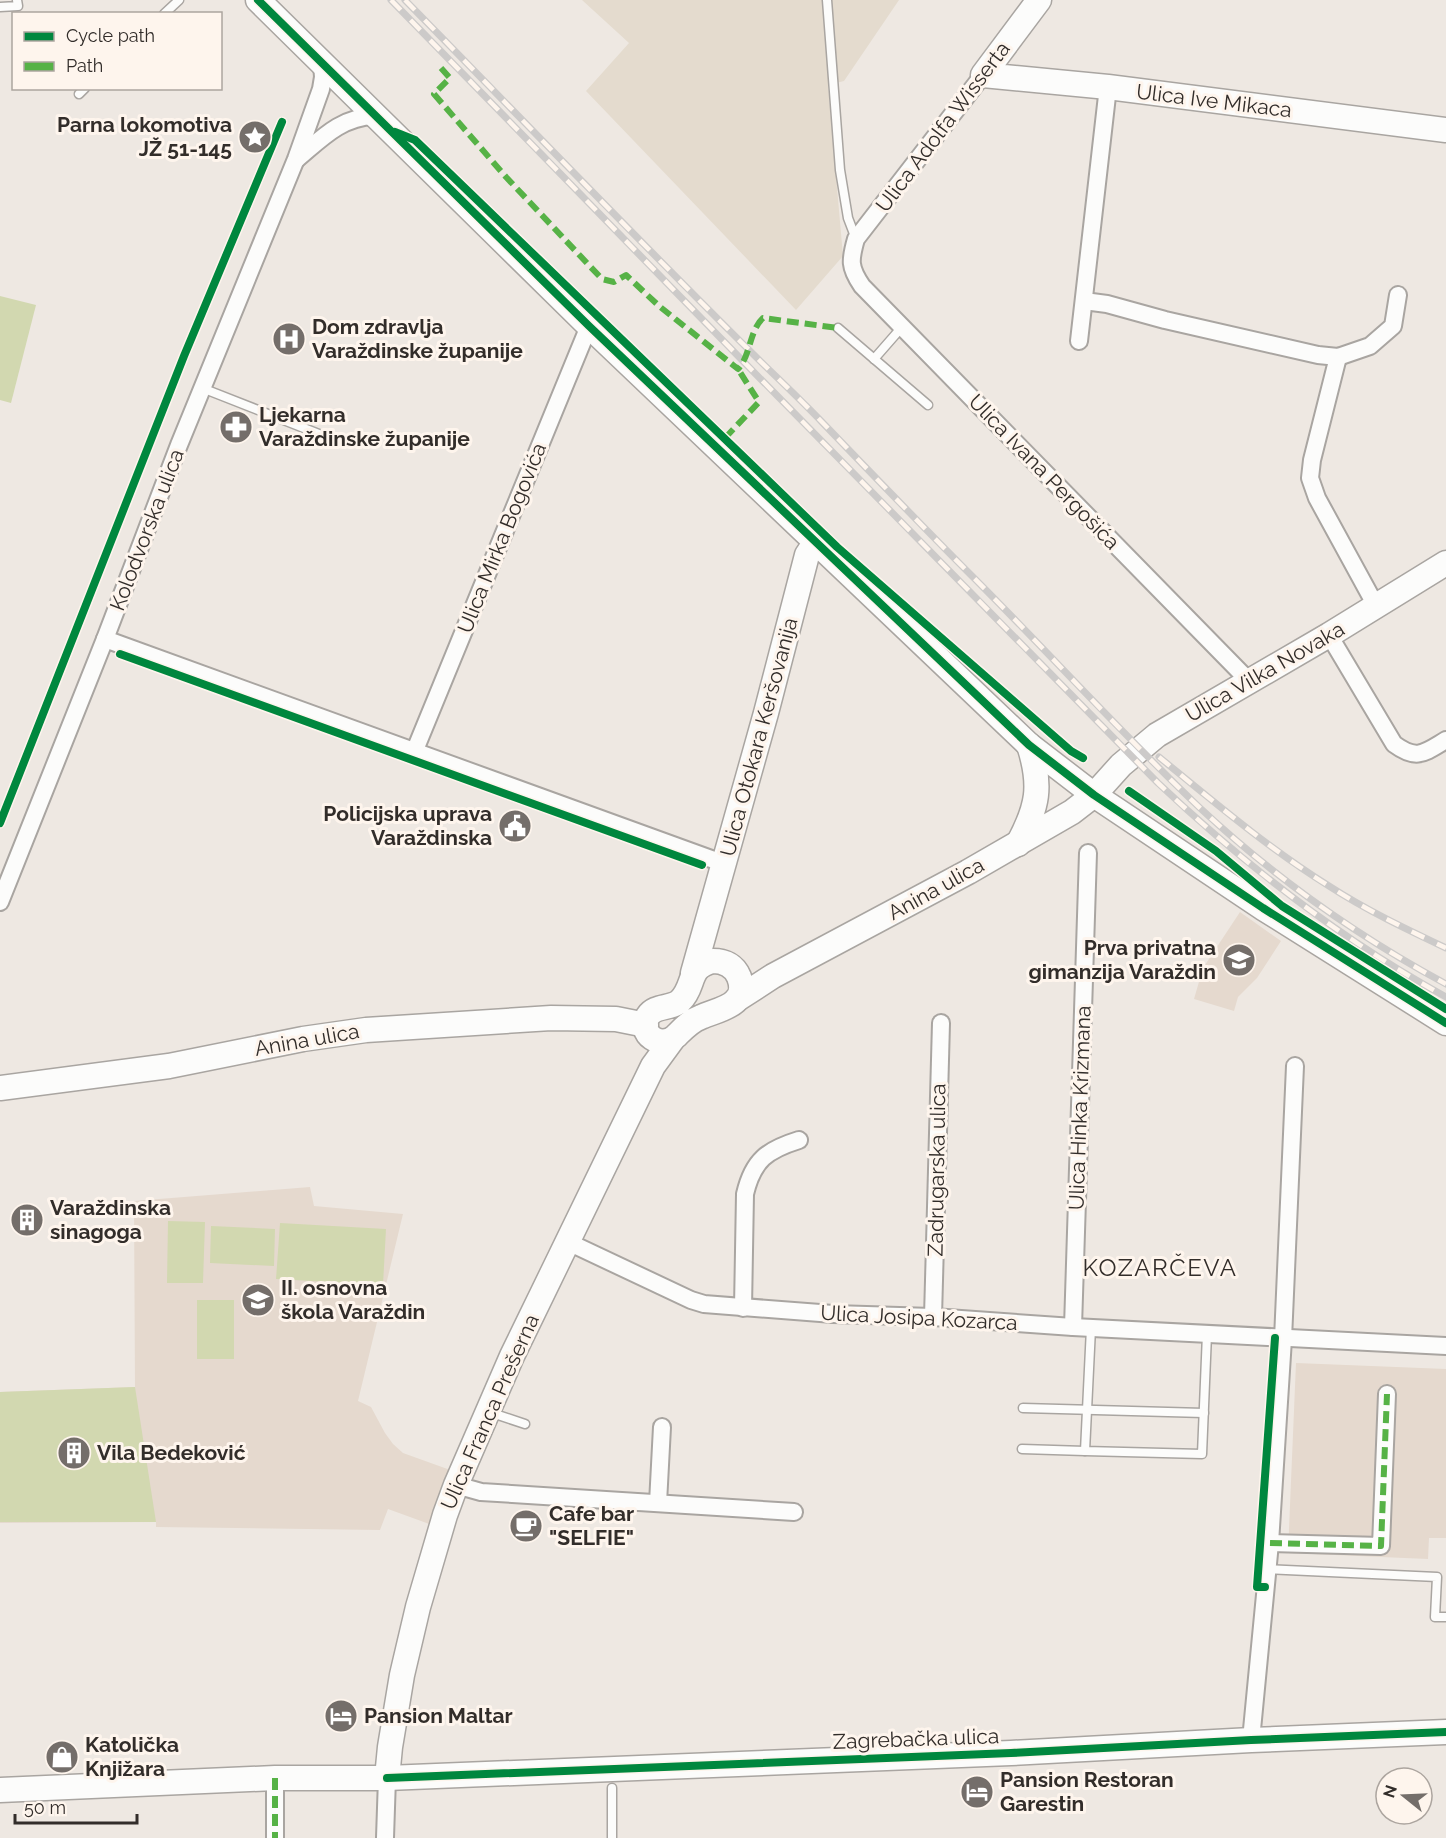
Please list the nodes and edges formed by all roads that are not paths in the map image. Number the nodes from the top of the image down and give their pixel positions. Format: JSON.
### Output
{"nodes":[{"id":1,"x":17,"y":0,"type":"edge"},
{"id":2,"x":179,"y":0,"type":"edge"},
{"id":3,"x":258,"y":0,"type":"edge"},
{"id":4,"x":826,"y":0,"type":"edge"},
{"id":5,"x":1039,"y":0,"type":"edge"},
{"id":6,"x":0,"y":7,"type":"edge"},
{"id":7,"x":166,"y":12,"type":"edge"},
{"id":8,"x":322,"y":64,"type":"junction"},
{"id":9,"x":982,"y":75,"type":"junction"},
{"id":10,"x":1108,"y":87,"type":"junction"},
{"id":11,"x":375,"y":116,"type":"junction"},
{"id":12,"x":1446,"y":130,"type":"edge"},
{"id":13,"x":296,"y":159,"type":"junction"},
{"id":14,"x":856,"y":239,"type":"junction"},
{"id":15,"x":851,"y":256,"type":"joint"},
{"id":16,"x":1398,"y":295,"type":"dead end"},
{"id":17,"x":1084,"y":300,"type":"junction"},
{"id":18,"x":589,"y":326,"type":"junction"},
{"id":19,"x":902,"y":327,"type":"junction"},
{"id":20,"x":838,"y":328,"type":"dead end"},
{"id":21,"x":1079,"y":341,"type":"dead end"},
{"id":22,"x":1338,"y":357,"type":"junction"},
{"id":23,"x":874,"y":359,"type":"junction"},
{"id":24,"x":202,"y":388,"type":"junction"},
{"id":25,"x":928,"y":405,"type":"dead end"},
{"id":26,"x":342,"y":443,"type":"dead end"},
{"id":27,"x":815,"y":543,"type":"junction"},
{"id":28,"x":1446,"y":563,"type":"edge"},
{"id":29,"x":1376,"y":606,"type":"junction"},
{"id":30,"x":1329,"y":635,"type":"junction"},
{"id":31,"x":105,"y":639,"type":"junction"},
{"id":32,"x":1249,"y":681,"type":"junction"},
{"id":33,"x":1446,"y":740,"type":"edge"},
{"id":34,"x":1029,"y":745,"type":"junction"},
{"id":35,"x":415,"y":750,"type":"junction"},
{"id":36,"x":1094,"y":795,"type":"junction"},
{"id":37,"x":1018,"y":844,"type":"junction"},
{"id":38,"x":1088,"y":853,"type":"dead end"},
{"id":39,"x":724,"y":864,"type":"junction"},
{"id":40,"x":0,"y":902,"type":"edge"},
{"id":41,"x":705,"y":932,"type":"junction"},
{"id":42,"x":729,"y":967,"type":"junction"},
{"id":43,"x":693,"y":973,"type":"junction"},
{"id":44,"x":773,"y":976,"type":"junction"},
{"id":45,"x":736,"y":1000,"type":"junction"},
{"id":46,"x":940,"y":1023,"type":"dead end"},
{"id":47,"x":1446,"y":1023,"type":"edge"},
{"id":48,"x":655,"y":1029,"type":"junction"},
{"id":49,"x":1295,"y":1066,"type":"dead end"},
{"id":50,"x":0,"y":1088,"type":"edge"},
{"id":51,"x":799,"y":1140,"type":"dead end"},
{"id":52,"x":568,"y":1242,"type":"junction"},
{"id":53,"x":743,"y":1308,"type":"junction"},
{"id":54,"x":933,"y":1317,"type":"junction"},
{"id":55,"x":1073,"y":1327,"type":"junction"},
{"id":56,"x":1091,"y":1328,"type":"junction"},
{"id":57,"x":1208,"y":1334,"type":"junction"},
{"id":58,"x":1283,"y":1339,"type":"junction"},
{"id":59,"x":1446,"y":1346,"type":"edge"},
{"id":60,"x":1387,"y":1394,"type":"dead end"},
{"id":61,"x":1023,"y":1408,"type":"dead end"},
{"id":62,"x":1087,"y":1410,"type":"junction"},
{"id":63,"x":487,"y":1411,"type":"junction"},
{"id":64,"x":1204,"y":1413,"type":"junction"},
{"id":65,"x":525,"y":1424,"type":"dead end"},
{"id":66,"x":662,"y":1427,"type":"dead end"},
{"id":67,"x":1022,"y":1449,"type":"dead end"},
{"id":68,"x":1085,"y":1451,"type":"junction"},
{"id":69,"x":456,"y":1485,"type":"junction"},
{"id":70,"x":658,"y":1503,"type":"junction"},
{"id":71,"x":794,"y":1512,"type":"dead end"},
{"id":72,"x":1270,"y":1543,"type":"junction"},
{"id":73,"x":1267,"y":1569,"type":"junction"},
{"id":74,"x":1446,"y":1617,"type":"edge"},
{"id":75,"x":1446,"y":1732,"type":"edge"},
{"id":76,"x":1251,"y":1740,"type":"junction"},
{"id":77,"x":275,"y":1778,"type":"junction"},
{"id":78,"x":387,"y":1778,"type":"junction"},
{"id":79,"x":612,"y":1788,"type":"dead end"},
{"id":80,"x":0,"y":1790,"type":"edge"},
{"id":81,"x":275,"y":1838,"type":"edge"},
{"id":82,"x":385,"y":1838,"type":"edge"},
{"id":83,"x":612,"y":1838,"type":"edge"}],
"edges":[{"from":1,"to":6,"type":"lane"},
{"from":2,"to":7,"type":"lane"},
{"from":3,"to":8,"type":"main road"},
{"from":4,"to":14,"type":"lane"},
{"from":5,"to":9,"type":"main road","name":"Ulica Adolfa Wisserta"},
{"from":8,"to":11,"type":"main road"},
{"from":8,"to":13,"type":"street","name":"Kolodvorska ulica"},
{"from":9,"to":10,"type":"main road","name":"Ulica Ive Mikaca"},
{"from":9,"to":14,"type":"street","name":"Ulica Adolfa Wisserta"},
{"from":10,"to":12,"type":"main road","name":"Ulica Ive Mikaca"},
{"from":10,"to":17,"type":"street"},
{"from":11,"to":13,"type":"street"},
{"from":11,"to":18,"type":"main road"},
{"from":13,"to":24,"type":"street","name":"Kolodvorska ulica"},
{"from":14,"to":15,"type":"street","name":"Ulica Adolfa Wisserta"},
{"from":15,"to":19,"type":"street","name":"Ulica Ivana Pergošića"},
{"from":16,"to":22,"type":"street"},
{"from":17,"to":21,"type":"street"},
{"from":17,"to":22,"type":"street"},
{"from":18,"to":27,"type":"main road"},
{"from":18,"to":35,"type":"street","name":"Ulica Mirka Bogovića"},
{"from":19,"to":23,"type":"lane"},
{"from":19,"to":32,"type":"street","name":"Ulica Ivana Pergošića"},
{"from":20,"to":23,"type":"lane"},
{"from":22,"to":29,"type":"street"},
{"from":23,"to":25,"type":"lane"},
{"from":24,"to":26,"type":"lane"},
{"from":24,"to":31,"type":"street","name":"Kolodvorska ulica"},
{"from":27,"to":34,"type":"main road"},
{"from":27,"to":39,"type":"main road","name":"Ulica Otokara Keršovanija"},
{"from":28,"to":29,"type":"main road","name":"Ulica Vilka Novaka"},
{"from":29,"to":30,"type":"main road","name":"Ulica Vilka Novaka"},
{"from":30,"to":32,"type":"main road","name":"Ulica Vilka Novaka"},
{"from":30,"to":33,"type":"street"},
{"from":31,"to":35,"type":"street"},
{"from":31,"to":40,"type":"street","name":"Kolodvorska ulica"},
{"from":32,"to":36,"type":"main road","name":"Ulica Vilka Novaka"},
{"from":34,"to":36,"type":"main road"},
{"from":34,"to":37,"type":"main road"},
{"from":35,"to":39,"type":"street"},
{"from":36,"to":37,"type":"main road","name":"Anina ulica"},
{"from":36,"to":47,"type":"main road"},
{"from":37,"to":44,"type":"main road","name":"Anina ulica"},
{"from":38,"to":55,"type":"street","name":"Ulica Hinka Krizmana"},
{"from":39,"to":41,"type":"main road","name":"Ulica Otokara Keršovanija"},
{"from":41,"to":42,"type":"main road"},
{"from":41,"to":43,"type":"main road","name":"Ulica Otokara Keršovanija"},
{"from":42,"to":43,"type":"main road"},
{"from":42,"to":44,"type":"main road"},
{"from":42,"to":45,"type":"main road"},
{"from":43,"to":48,"type":"main road","name":"Ulica Otokara Keršovanija"},
{"from":44,"to":45,"type":"main road","name":"Anina ulica"},
{"from":45,"to":48,"type":"main road","name":"Anina ulica"},
{"from":46,"to":54,"type":"street","name":"Zadrugarska ulica"},
{"from":48,"to":50,"type":"main road","name":"Anina ulica"},
{"from":48,"to":52,"type":"main road","name":"Ulica Franca Prešerna"},
{"from":49,"to":58,"type":"street"},
{"from":51,"to":53,"type":"street"},
{"from":52,"to":53,"type":"street","name":"Ulica Josipa Kozarca"},
{"from":52,"to":63,"type":"main road","name":"Ulica Franca Prešerna"},
{"from":53,"to":54,"type":"street","name":"Ulica Josipa Kozarca"},
{"from":54,"to":55,"type":"street","name":"Ulica Josipa Kozarca"},
{"from":55,"to":56,"type":"street","name":"Ulica Josipa Kozarca"},
{"from":56,"to":57,"type":"street","name":"Ulica Josipa Kozarca"},
{"from":56,"to":62,"type":"lane"},
{"from":57,"to":58,"type":"street","name":"Ulica Josipa Kozarca"},
{"from":57,"to":64,"type":"lane"},
{"from":58,"to":59,"type":"street","name":"Ulica Josipa Kozarca"},
{"from":58,"to":72,"type":"street"},
{"from":60,"to":72,"type":"street"},
{"from":61,"to":62,"type":"lane"},
{"from":62,"to":64,"type":"lane"},
{"from":62,"to":68,"type":"lane"},
{"from":63,"to":65,"type":"lane"},
{"from":63,"to":69,"type":"main road","name":"Ulica Franca Prešerna"},
{"from":64,"to":68,"type":"lane"},
{"from":66,"to":70,"type":"street"},
{"from":67,"to":68,"type":"lane"},
{"from":69,"to":70,"type":"street"},
{"from":69,"to":78,"type":"main road","name":"Ulica Franca Prešerna"},
{"from":70,"to":71,"type":"street"},
{"from":72,"to":73,"type":"street"},
{"from":73,"to":74,"type":"lane"},
{"from":73,"to":76,"type":"street"},
{"from":75,"to":76,"type":"main road","name":"Zagrebačka ulica"},
{"from":76,"to":78,"type":"main road","name":"Zagrebačka ulica"},
{"from":77,"to":78,"type":"main road","name":"Zagrebačka ulica"},
{"from":77,"to":80,"type":"main road","name":"Zagrebačka ulica"},
{"from":77,"to":81,"type":"street"},
{"from":78,"to":82,"type":"street"},
{"from":79,"to":83,"type":"lane"}]}
